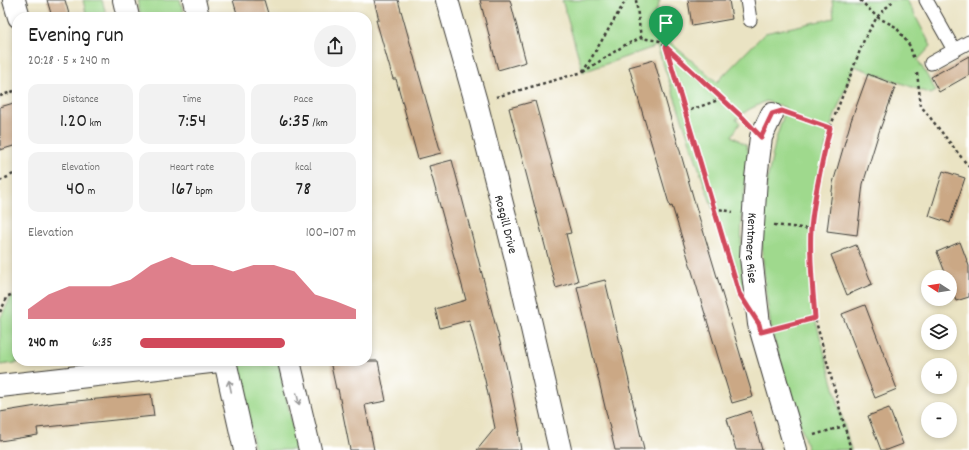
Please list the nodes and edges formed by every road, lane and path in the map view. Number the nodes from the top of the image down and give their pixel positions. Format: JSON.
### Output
{"nodes":[{"id":1,"x":14,"y":0,"type":"edge"},
{"id":2,"x":124,"y":0,"type":"edge"},
{"id":3,"x":194,"y":0,"type":"edge"},
{"id":4,"x":447,"y":0,"type":"edge"},
{"id":5,"x":626,"y":0,"type":"edge"},
{"id":6,"x":636,"y":0,"type":"edge"},
{"id":7,"x":747,"y":0,"type":"edge"},
{"id":8,"x":860,"y":0,"type":"edge"},
{"id":9,"x":894,"y":0,"type":"edge"},
{"id":10,"x":926,"y":0,"type":"edge"},
{"id":11,"x":18,"y":12,"type":"edge"},
{"id":12,"x":127,"y":12,"type":"edge"},
{"id":13,"x":197,"y":12,"type":"edge"},
{"id":14,"x":877,"y":17,"type":"junction"},
{"id":15,"x":750,"y":20,"type":"dead end"},
{"id":16,"x":641,"y":38,"type":"junction"},
{"id":17,"x":969,"y":42,"type":"edge"},
{"id":18,"x":666,"y":47,"type":"junction"},
{"id":19,"x":954,"y":50,"type":"junction"},
{"id":20,"x":931,"y":63,"type":"dead end"},
{"id":21,"x":915,"y":64,"type":"dead end"},
{"id":22,"x":916,"y":70,"type":"dead end"},
{"id":23,"x":583,"y":72,"type":"junction"},
{"id":24,"x":12,"y":92,"type":"edge"},
{"id":25,"x":0,"y":96,"type":"edge"},
{"id":26,"x":722,"y":98,"type":"junction"},
{"id":27,"x":476,"y":102,"type":"junction"},
{"id":28,"x":685,"y":112,"type":"junction"},
{"id":29,"x":772,"y":114,"type":"joint"},
{"id":30,"x":830,"y":128,"type":"junction"},
{"id":31,"x":761,"y":137,"type":"junction"},
{"id":32,"x":969,"y":166,"type":"edge"},
{"id":33,"x":12,"y":175,"type":"edge"},
{"id":34,"x":0,"y":181,"type":"edge"},
{"id":35,"x":753,"y":223,"type":"junction"},
{"id":36,"x":811,"y":229,"type":"junction"},
{"id":37,"x":729,"y":257,"type":"dead end"},
{"id":38,"x":12,"y":295,"type":"edge"},
{"id":39,"x":0,"y":312,"type":"edge"},
{"id":40,"x":815,"y":318,"type":"junction"},
{"id":41,"x":761,"y":332,"type":"junction"},
{"id":42,"x":175,"y":366,"type":"edge"},
{"id":43,"x":226,"y":366,"type":"edge"},
{"id":44,"x":290,"y":366,"type":"edge"},
{"id":45,"x":0,"y":386,"type":"edge"},
{"id":46,"x":844,"y":426,"type":"junction"},
{"id":47,"x":795,"y":446,"type":"edge"},
{"id":48,"x":244,"y":450,"type":"edge"},
{"id":49,"x":310,"y":450,"type":"edge"},
{"id":50,"x":560,"y":450,"type":"edge"},
{"id":51,"x":851,"y":450,"type":"edge"}],
"edges":[{"from":1,"to":11,"type":"street"},
{"from":2,"to":12,"type":"street"},
{"from":3,"to":13,"type":"street"},
{"from":4,"to":27,"type":"street","name":"Rosgill Drive"},
{"from":5,"to":23,"type":"path"},
{"from":6,"to":16,"type":"path"},
{"from":7,"to":15,"type":"lane"},
{"from":8,"to":14,"type":"path"},
{"from":9,"to":14,"type":"path"},
{"from":10,"to":19,"type":"lane"},
{"from":14,"to":21,"type":"path"},
{"from":14,"to":30,"type":"path"},
{"from":16,"to":18,"type":"path"},
{"from":16,"to":23,"type":"path"},
{"from":17,"to":19,"type":"lane"},
{"from":18,"to":26,"type":"path"},
{"from":18,"to":28,"type":"path"},
{"from":19,"to":20,"type":"lane"},
{"from":22,"to":32,"type":"path"},
{"from":23,"to":27,"type":"path"},
{"from":24,"to":25,"type":"path"},
{"from":26,"to":28,"type":"path"},
{"from":26,"to":31,"type":"path"},
{"from":27,"to":50,"type":"street","name":"Rosgill Drive"},
{"from":28,"to":37,"type":"path"},
{"from":29,"to":30,"type":"path"},
{"from":29,"to":31,"type":"street","name":"Kentmere Rise"},
{"from":30,"to":36,"type":"path"},
{"from":31,"to":35,"type":"street","name":"Kentmere Rise"},
{"from":33,"to":34,"type":"path"},
{"from":35,"to":36,"type":"path"},
{"from":35,"to":41,"type":"street","name":"Kentmere Rise"},
{"from":36,"to":40,"type":"path"},
{"from":38,"to":39,"type":"path"},
{"from":40,"to":41,"type":"path"},
{"from":40,"to":46,"type":"path"},
{"from":41,"to":47,"type":"street","name":"Kentmere Rise"},
{"from":42,"to":45,"type":"street"},
{"from":48,"to":43,"type":"street","one_way":true},
{"from":44,"to":49,"type":"street","one_way":true},
{"from":46,"to":47,"type":"path"},
{"from":46,"to":51,"type":"path"}]}
